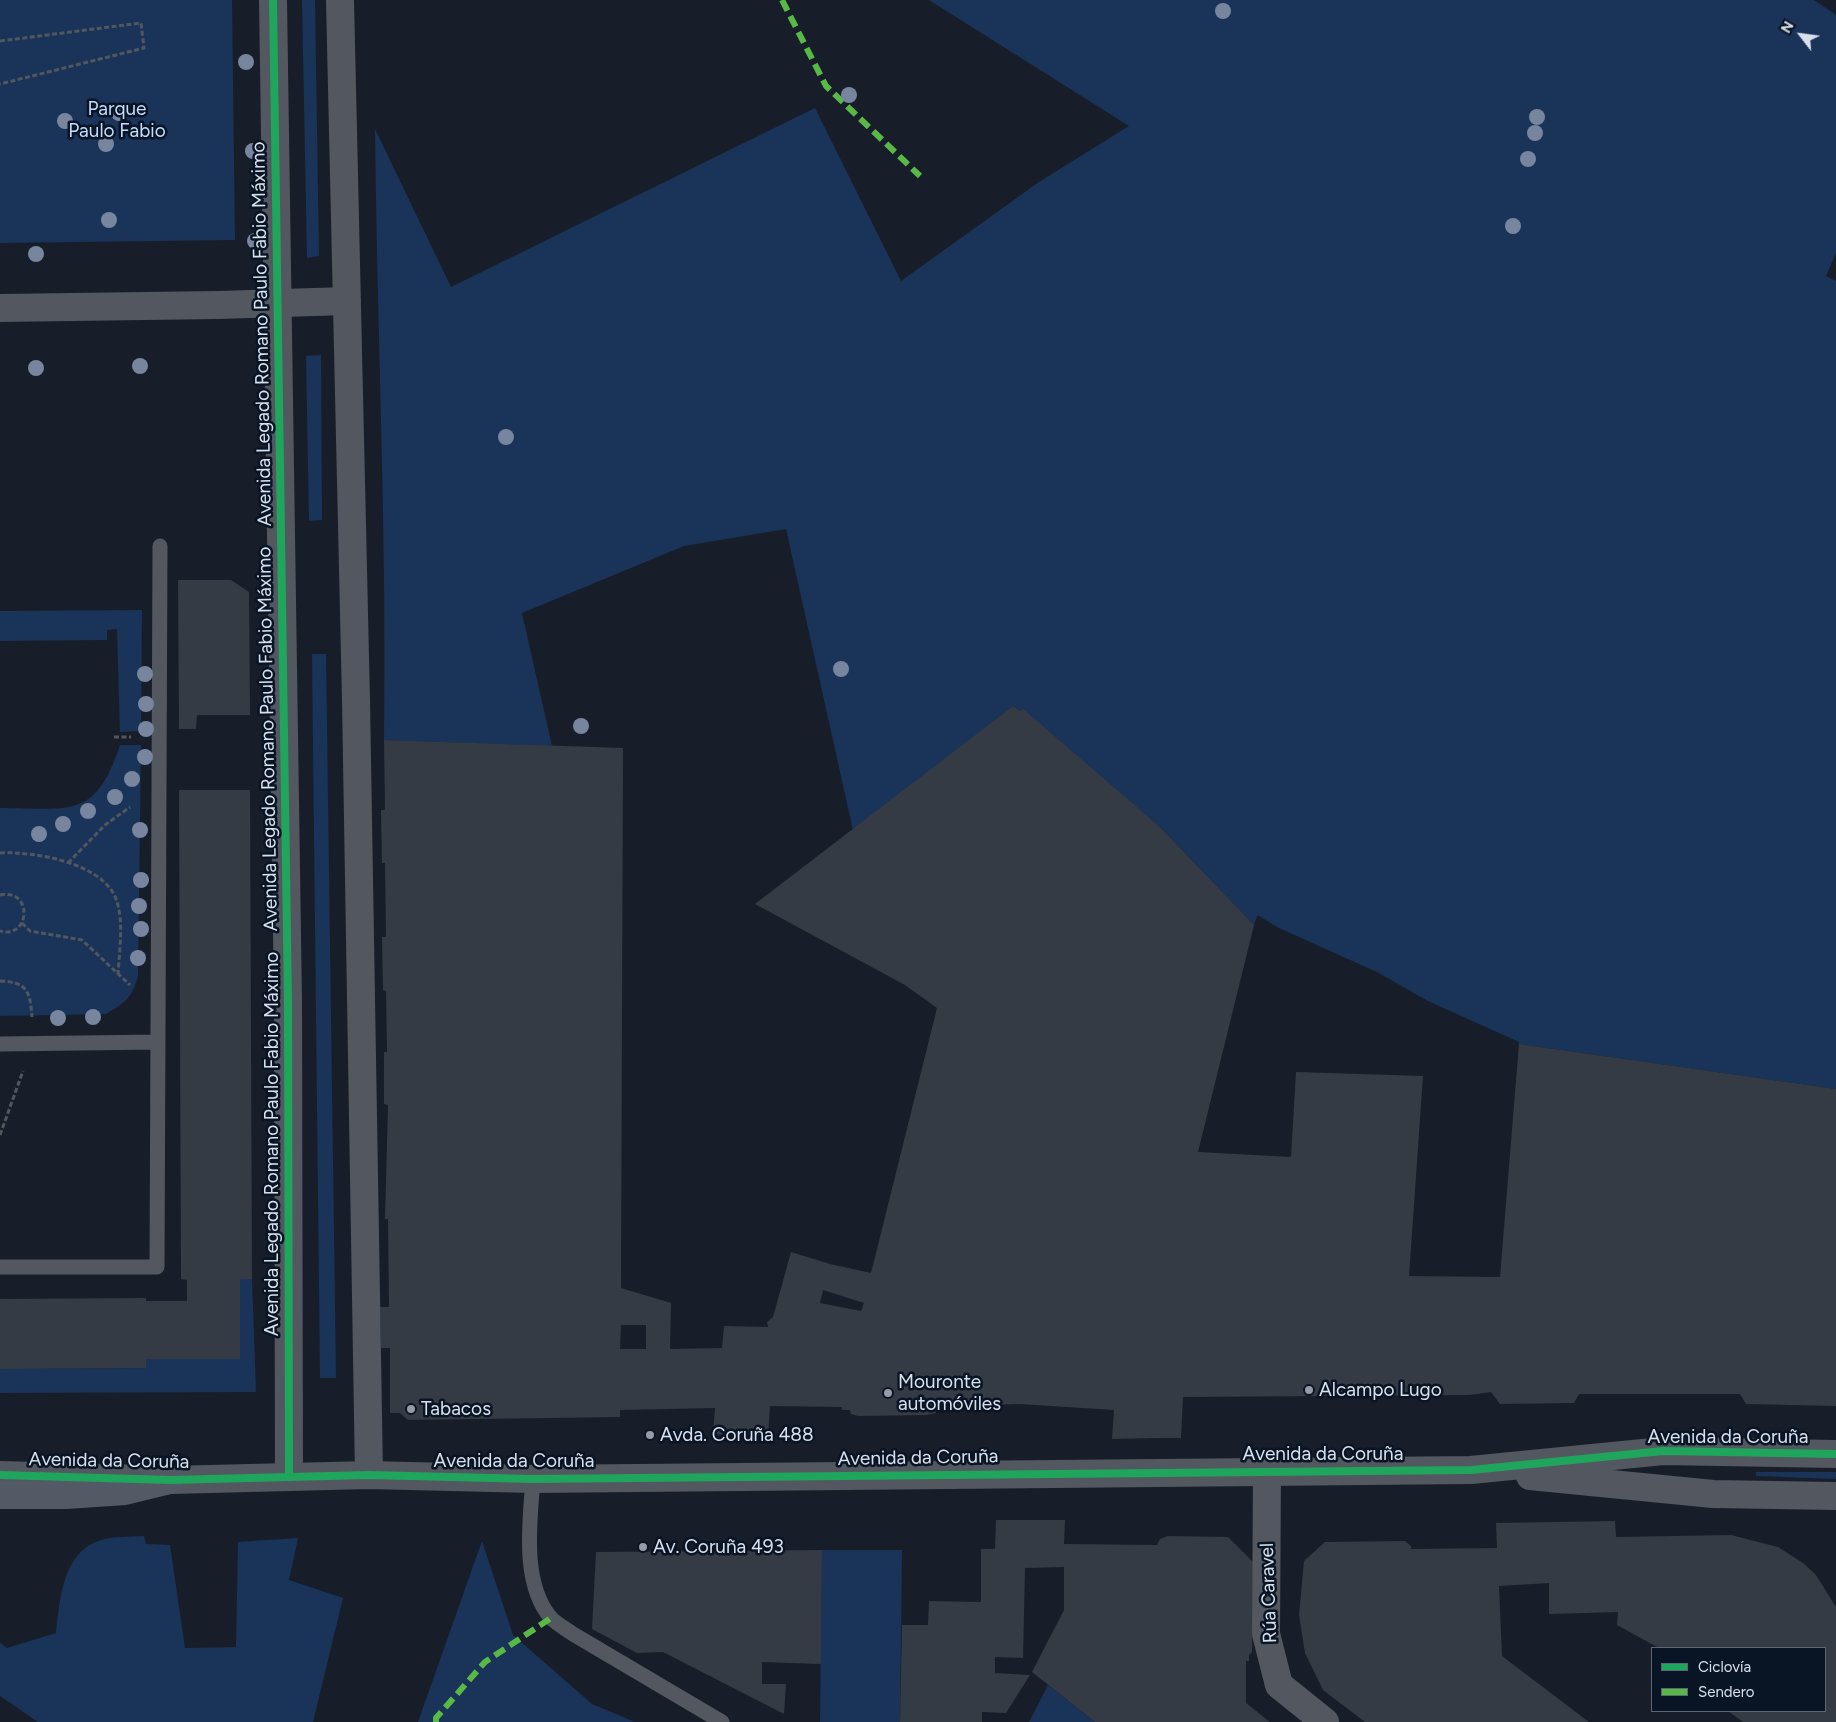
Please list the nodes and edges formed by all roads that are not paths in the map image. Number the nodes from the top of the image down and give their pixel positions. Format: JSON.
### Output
{"nodes":[{"id":1,"x":273,"y":0,"type":"edge"},
{"id":2,"x":343,"y":1,"type":"edge"},
{"id":3,"x":347,"y":301,"type":"junction"},
{"id":4,"x":278,"y":303,"type":"junction"},
{"id":5,"x":0,"y":308,"type":"edge"},
{"id":6,"x":160,"y":546,"type":"dead end"},
{"id":7,"x":158,"y":1042,"type":"junction"},
{"id":8,"x":0,"y":1044,"type":"edge"},
{"id":9,"x":0,"y":1267,"type":"edge"},
{"id":10,"x":1836,"y":1454,"type":"edge"},
{"id":11,"x":1267,"y":1470,"type":"junction"},
{"id":12,"x":1472,"y":1470,"type":"junction"},
{"id":13,"x":369,"y":1475,"type":"junction"},
{"id":14,"x":0,"y":1476,"type":"edge"},
{"id":15,"x":289,"y":1477,"type":"junction"},
{"id":16,"x":533,"y":1479,"type":"junction"},
{"id":17,"x":170,"y":1480,"type":"junction"},
{"id":18,"x":0,"y":1495,"type":"edge"},
{"id":19,"x":1831,"y":1499,"type":"edge"},
{"id":20,"x":722,"y":1722,"type":"edge"},
{"id":21,"x":1325,"y":1722,"type":"edge"}],
"edges":[{"from":1,"to":4,"type":"street","name":"Avenida Legado Romano Paulo Fabio Máximo"},
{"from":2,"to":3,"type":"street"},
{"from":3,"to":4,"type":"street"},
{"from":3,"to":13,"type":"street"},
{"from":4,"to":5,"type":"street"},
{"from":4,"to":15,"type":"street","name":"Avenida Legado Romano Paulo Fabio Máximo"},
{"from":6,"to":7,"type":"lane"},
{"from":7,"to":8,"type":"lane"},
{"from":7,"to":9,"type":"lane"},
{"from":10,"to":12,"type":"street","name":"Avenida da Coruña"},
{"from":11,"to":12,"type":"street","name":"Avenida da Coruña"},
{"from":11,"to":16,"type":"street","name":"Avenida da Coruña"},
{"from":11,"to":21,"type":"street","name":"Rúa Caravel"},
{"from":12,"to":19,"type":"street","name":"Avenida da Coruña"},
{"from":13,"to":15,"type":"street","name":"Avenida da Coruña"},
{"from":13,"to":16,"type":"street","name":"Avenida da Coruña"},
{"from":14,"to":17,"type":"street","name":"Avenida da Coruña"},
{"from":15,"to":17,"type":"street","name":"Avenida da Coruña"},
{"from":16,"to":20,"type":"lane"},
{"from":17,"to":18,"type":"highway"}]}
